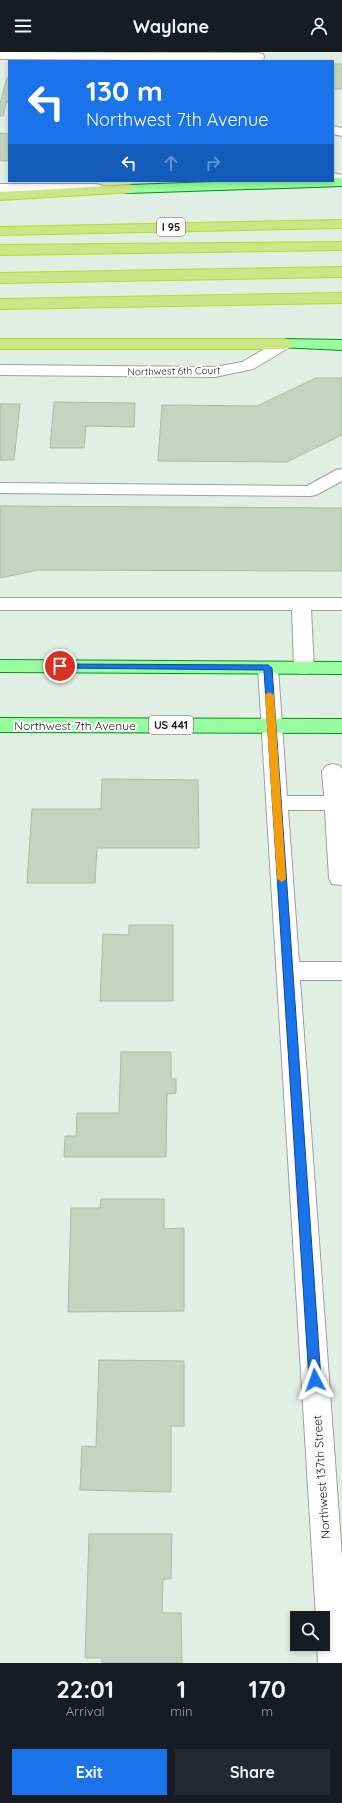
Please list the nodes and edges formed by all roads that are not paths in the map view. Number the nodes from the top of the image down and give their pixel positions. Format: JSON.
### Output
{"nodes":[{"id":1,"x":0,"y":56,"type":"edge"},
{"id":2,"x":258,"y":57,"type":"edge"},
{"id":3,"x":342,"y":182,"type":"edge"},
{"id":4,"x":235,"y":184,"type":"edge"},
{"id":5,"x":0,"y":188,"type":"edge"},
{"id":6,"x":128,"y":189,"type":"junction"},
{"id":7,"x":0,"y":196,"type":"edge"},
{"id":8,"x":342,"y":224,"type":"edge"},
{"id":9,"x":0,"y":230,"type":"edge"},
{"id":10,"x":342,"y":246,"type":"edge"},
{"id":11,"x":0,"y":250,"type":"edge"},
{"id":12,"x":342,"y":272,"type":"edge"},
{"id":13,"x":0,"y":278,"type":"edge"},
{"id":14,"x":342,"y":298,"type":"edge"},
{"id":15,"x":0,"y":304,"type":"edge"},
{"id":16,"x":0,"y":344,"type":"edge"},
{"id":17,"x":284,"y":344,"type":"junction"},
{"id":18,"x":342,"y":344,"type":"edge"},
{"id":19,"x":0,"y":370,"type":"edge"},
{"id":20,"x":342,"y":474,"type":"edge"},
{"id":21,"x":0,"y":488,"type":"edge"},
{"id":22,"x":0,"y":604,"type":"edge"},
{"id":23,"x":301,"y":604,"type":"junction"},
{"id":24,"x":342,"y":604,"type":"edge"},
{"id":25,"x":0,"y":666,"type":"edge"},
{"id":26,"x":268,"y":668,"type":"junction"},
{"id":27,"x":304,"y":668,"type":"junction"},
{"id":28,"x":342,"y":668,"type":"edge"},
{"id":29,"x":0,"y":725,"type":"edge"},
{"id":30,"x":272,"y":725,"type":"junction"},
{"id":31,"x":342,"y":726,"type":"edge"},
{"id":32,"x":333,"y":771,"type":"dead end"},
{"id":33,"x":335,"y":802,"type":"junction"},
{"id":34,"x":277,"y":803,"type":"junction"},
{"id":35,"x":340,"y":878,"type":"dead end"},
{"id":36,"x":288,"y":971,"type":"junction"},
{"id":37,"x":342,"y":971,"type":"edge"},
{"id":38,"x":334,"y":1663,"type":"edge"}],
"edges":[{"from":1,"to":2,"type":"street"},
{"from":3,"to":4,"type":"main road"},
{"from":4,"to":6,"type":"main road"},
{"from":5,"to":6,"type":"street"},
{"from":6,"to":7,"type":"highway"},
{"from":8,"to":9,"type":"highway","number":"I 95"},
{"from":10,"to":11,"type":"highway"},
{"from":12,"to":13,"type":"highway"},
{"from":14,"to":15,"type":"highway"},
{"from":16,"to":17,"type":"highway"},
{"from":17,"to":18,"type":"main road"},
{"from":17,"to":19,"type":"street","name":"Northwest 6th Court"},
{"from":20,"to":21,"type":"street"},
{"from":22,"to":23,"type":"street"},
{"from":23,"to":24,"type":"street"},
{"from":23,"to":27,"type":"street"},
{"from":25,"to":26,"type":"main road"},
{"from":26,"to":27,"type":"main road"},
{"from":26,"to":30,"type":"street","name":"Northwest 137th Street"},
{"from":27,"to":28,"type":"main road"},
{"from":29,"to":30,"type":"main road","name":"Northwest 7th Avenue","number":"US 441"},
{"from":30,"to":31,"type":"main road","name":"Northwest 7th Avenue","number":"US 441"},
{"from":30,"to":34,"type":"street","name":"Northwest 137th Street"},
{"from":32,"to":33,"type":"street"},
{"from":33,"to":34,"type":"street"},
{"from":33,"to":35,"type":"street"},
{"from":34,"to":36,"type":"street","name":"Northwest 137th Street"},
{"from":36,"to":37,"type":"street"},
{"from":36,"to":38,"type":"street","name":"Northwest 137th Street"}]}
